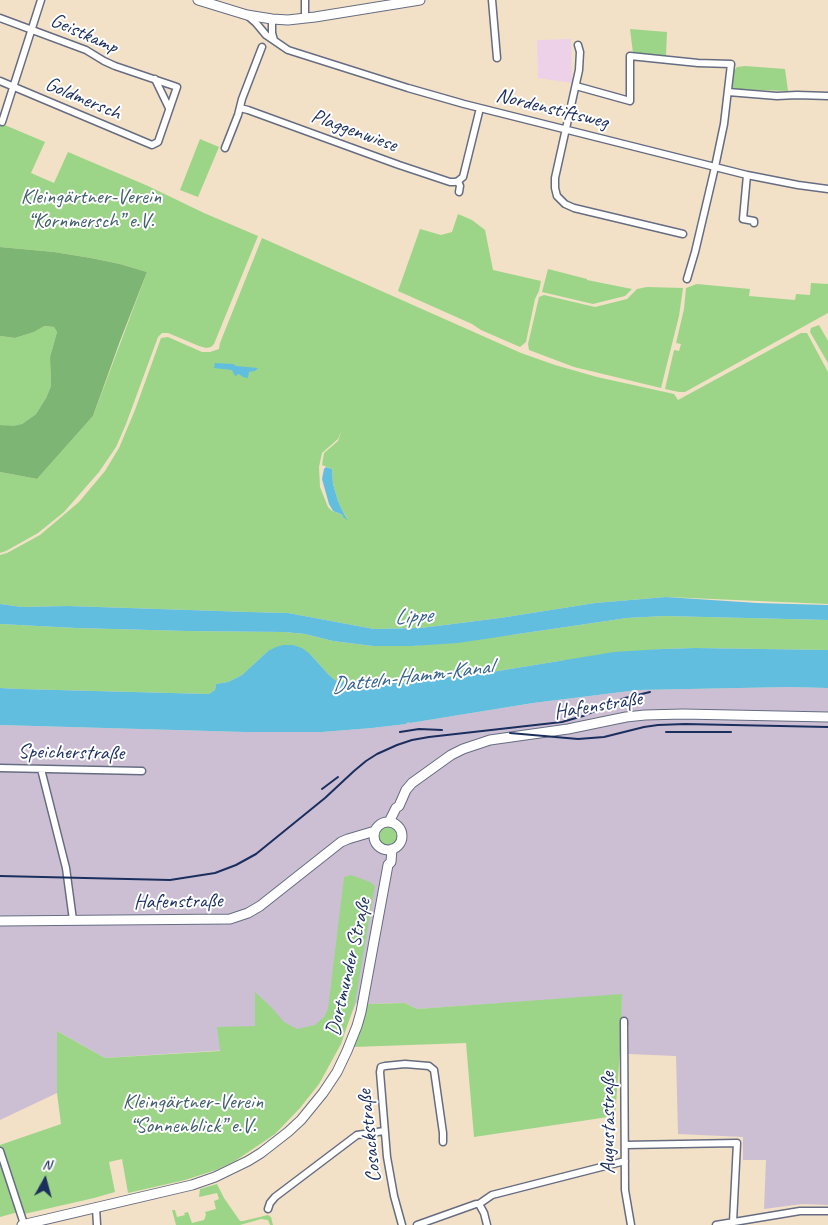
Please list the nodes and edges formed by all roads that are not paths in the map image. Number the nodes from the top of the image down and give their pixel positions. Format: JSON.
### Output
{"nodes":[{"id":1,"x":41,"y":0,"type":"edge"},
{"id":2,"x":198,"y":0,"type":"edge"},
{"id":3,"x":305,"y":0,"type":"edge"},
{"id":4,"x":420,"y":0,"type":"edge"},
{"id":5,"x":492,"y":0,"type":"edge"},
{"id":6,"x":408,"y":1,"type":"edge"},
{"id":7,"x":247,"y":15,"type":"junction"},
{"id":8,"x":0,"y":18,"type":"edge"},
{"id":9,"x":305,"y":18,"type":"junction"},
{"id":10,"x":272,"y":19,"type":"junction"},
{"id":11,"x":32,"y":29,"type":"junction"},
{"id":12,"x":275,"y":41,"type":"junction"},
{"id":13,"x":578,"y":46,"type":"dead end"},
{"id":14,"x":262,"y":47,"type":"dead end"},
{"id":15,"x":497,"y":58,"type":"dead end"},
{"id":16,"x":155,"y":79,"type":"junction"},
{"id":17,"x":0,"y":81,"type":"edge"},
{"id":18,"x":13,"y":86,"type":"junction"},
{"id":19,"x":576,"y":86,"type":"junction"},
{"id":20,"x":728,"y":92,"type":"junction"},
{"id":21,"x":828,"y":96,"type":"edge"},
{"id":22,"x":169,"y":108,"type":"junction"},
{"id":23,"x":240,"y":108,"type":"junction"},
{"id":24,"x":480,"y":108,"type":"junction"},
{"id":25,"x":2,"y":122,"type":"dead end"},
{"id":26,"x":566,"y":130,"type":"junction"},
{"id":27,"x":154,"y":144,"type":"joint"},
{"id":28,"x":226,"y":148,"type":"dead end"},
{"id":29,"x":716,"y":167,"type":"junction"},
{"id":30,"x":747,"y":175,"type":"junction"},
{"id":31,"x":458,"y":181,"type":"junction"},
{"id":32,"x":828,"y":189,"type":"edge"},
{"id":33,"x":459,"y":192,"type":"dead end"},
{"id":34,"x":754,"y":224,"type":"dead end"},
{"id":35,"x":682,"y":234,"type":"dead end"},
{"id":36,"x":687,"y":279,"type":"dead end"},
{"id":37,"x":828,"y":717,"type":"edge"},
{"id":38,"x":0,"y":768,"type":"edge"},
{"id":39,"x":41,"y":769,"type":"junction"},
{"id":40,"x":142,"y":771,"type":"dead end"},
{"id":41,"x":393,"y":824,"type":"junction"},
{"id":42,"x":375,"y":835,"type":"junction"},
{"id":43,"x":389,"y":849,"type":"junction"},
{"id":44,"x":73,"y":920,"type":"junction"},
{"id":45,"x":0,"y":921,"type":"edge"},
{"id":46,"x":624,"y":1021,"type":"dead end"},
{"id":47,"x":384,"y":1131,"type":"junction"},
{"id":48,"x":443,"y":1142,"type":"dead end"},
{"id":49,"x":624,"y":1145,"type":"junction"},
{"id":50,"x":0,"y":1151,"type":"edge"},
{"id":51,"x":624,"y":1161,"type":"junction"},
{"id":52,"x":479,"y":1204,"type":"junction"},
{"id":53,"x":96,"y":1207,"type":"junction"},
{"id":54,"x":268,"y":1208,"type":"dead end"},
{"id":55,"x":828,"y":1211,"type":"edge"},
{"id":56,"x":759,"y":1221,"type":"edge"},
{"id":57,"x":733,"y":1222,"type":"junction"},
{"id":58,"x":726,"y":1224,"type":"edge"},
{"id":59,"x":23,"y":1225,"type":"edge"},
{"id":60,"x":97,"y":1225,"type":"edge"},
{"id":61,"x":402,"y":1225,"type":"edge"},
{"id":62,"x":418,"y":1225,"type":"edge"},
{"id":63,"x":486,"y":1225,"type":"edge"},
{"id":64,"x":631,"y":1225,"type":"edge"},
{"id":65,"x":716,"y":1225,"type":"edge"}],
"edges":[{"from":1,"to":11,"type":"street"},
{"from":2,"to":7,"type":"main road"},
{"from":3,"to":9,"type":"street"},
{"from":4,"to":6,"type":"main road"},
{"from":5,"to":15,"type":"street"},
{"from":6,"to":9,"type":"main road"},
{"from":7,"to":10,"type":"main road"},
{"from":7,"to":12,"type":"street","name":"Nordenstiftsweg"},
{"from":8,"to":11,"type":"street","name":"Geistkamp"},
{"from":9,"to":10,"type":"main road"},
{"from":10,"to":12,"type":"street"},
{"from":11,"to":16,"type":"street","name":"Geistkamp"},
{"from":11,"to":18,"type":"street"},
{"from":12,"to":24,"type":"street","name":"Nordenstiftsweg"},
{"from":13,"to":19,"type":"street"},
{"from":14,"to":23,"type":"street"},
{"from":16,"to":22,"type":"street"},
{"from":16,"to":22,"type":"street","name":"Geistkamp"},
{"from":17,"to":18,"type":"street","name":"Goldmersch"},
{"from":18,"to":25,"type":"street"},
{"from":18,"to":27,"type":"street","name":"Goldmersch"},
{"from":19,"to":20,"type":"street"},
{"from":19,"to":26,"type":"street"},
{"from":20,"to":21,"type":"street"},
{"from":20,"to":29,"type":"street"},
{"from":22,"to":27,"type":"street","name":"Geistkamp"},
{"from":23,"to":28,"type":"street"},
{"from":23,"to":31,"type":"street","name":"Plaggenwiese"},
{"from":24,"to":26,"type":"street","name":"Nordenstiftsweg"},
{"from":24,"to":31,"type":"street"},
{"from":26,"to":29,"type":"street","name":"Nordenstiftsweg"},
{"from":26,"to":35,"type":"street"},
{"from":29,"to":30,"type":"street","name":"Nordenstiftsweg"},
{"from":29,"to":36,"type":"street"},
{"from":30,"to":32,"type":"street","name":"Nordenstiftsweg"},
{"from":30,"to":34,"type":"street"},
{"from":31,"to":33,"type":"street"},
{"from":37,"to":41,"type":"main road","name":"Hafenstraße"},
{"from":38,"to":39,"type":"street","name":"Speicherstraße"},
{"from":39,"to":40,"type":"street","name":"Speicherstraße"},
{"from":39,"to":44,"type":"street"},
{"from":41,"to":42,"type":"main road"},
{"from":41,"to":43,"type":"main road"},
{"from":42,"to":43,"type":"main road"},
{"from":42,"to":44,"type":"main road","name":"Hafenstraße"},
{"from":43,"to":53,"type":"main road","name":"Dortmunder Straße"},
{"from":44,"to":45,"type":"main road","name":"Hafenstraße"},
{"from":46,"to":49,"type":"street","name":"Augustastraße"},
{"from":47,"to":48,"type":"street","name":"Cosackstraße"},
{"from":47,"to":54,"type":"street"},
{"from":47,"to":61,"type":"street","name":"Cosackstraße"},
{"from":49,"to":51,"type":"street","name":"Augustastraße"},
{"from":49,"to":57,"type":"street"},
{"from":50,"to":59,"type":"street"},
{"from":51,"to":52,"type":"street"},
{"from":51,"to":64,"type":"street","name":"Augustastraße"},
{"from":52,"to":62,"type":"street"},
{"from":52,"to":63,"type":"street"},
{"from":53,"to":59,"type":"main road","name":"Dortmunder Straße"},
{"from":53,"to":60,"type":"street"},
{"from":55,"to":56,"type":"street"},
{"from":56,"to":57,"type":"street"},
{"from":57,"to":58,"type":"street"},
{"from":58,"to":65,"type":"street"}]}
